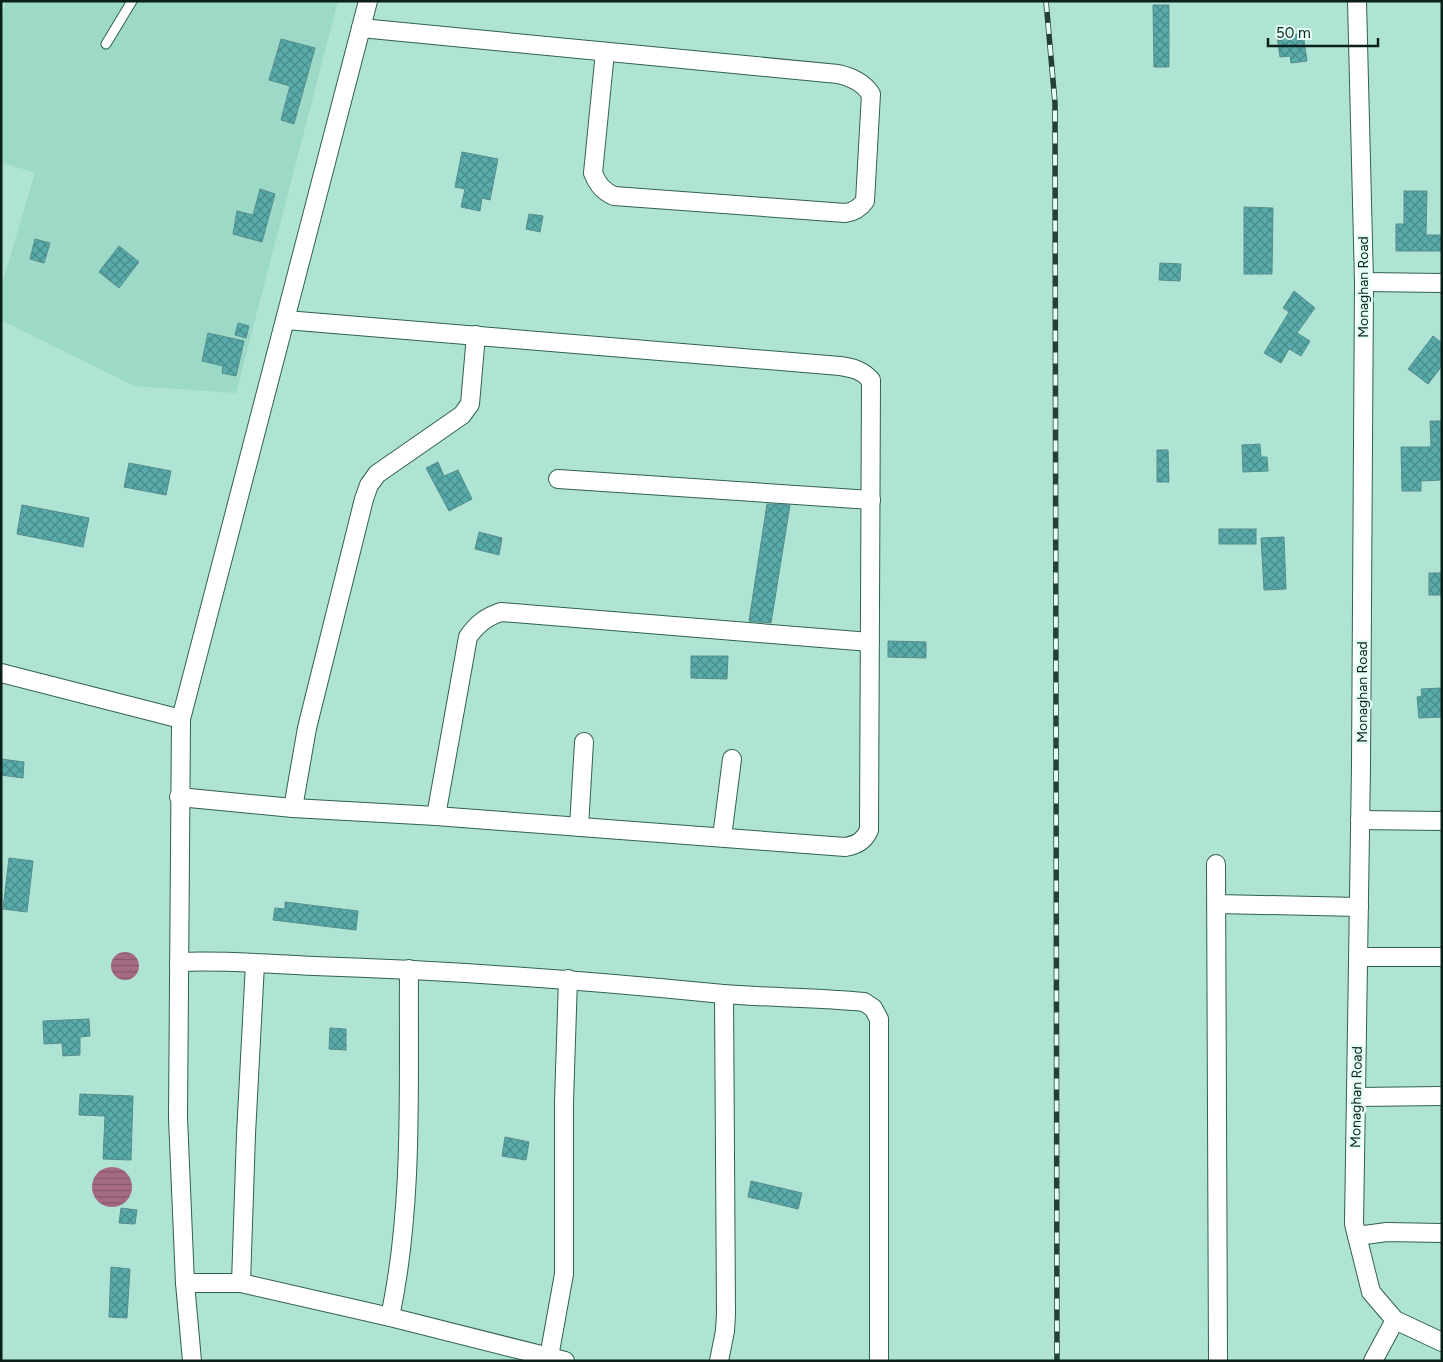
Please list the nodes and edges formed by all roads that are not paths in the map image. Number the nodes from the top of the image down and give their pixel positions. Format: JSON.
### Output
{"nodes":[{"id":1,"x":132,"y":1,"type":"edge"},
{"id":2,"x":368,"y":1,"type":"edge"},
{"id":3,"x":1357,"y":1,"type":"edge"},
{"id":4,"x":361,"y":28,"type":"junction"},
{"id":5,"x":106,"y":44,"type":"dead end"},
{"id":6,"x":605,"y":52,"type":"junction"},
{"id":7,"x":1364,"y":282,"type":"junction"},
{"id":8,"x":1442,"y":283,"type":"edge"},
{"id":9,"x":286,"y":320,"type":"junction"},
{"id":10,"x":476,"y":335,"type":"junction"},
{"id":11,"x":558,"y":479,"type":"dead end"},
{"id":12,"x":872,"y":500,"type":"junction"},
{"id":13,"x":870,"y":642,"type":"junction"},
{"id":14,"x":1,"y":673,"type":"edge"},
{"id":15,"x":181,"y":719,"type":"junction"},
{"id":16,"x":584,"y":742,"type":"dead end"},
{"id":17,"x":732,"y":759,"type":"dead end"},
{"id":18,"x":180,"y":797,"type":"junction"},
{"id":19,"x":293,"y":808,"type":"junction"},
{"id":20,"x":436,"y":816,"type":"junction"},
{"id":21,"x":1360,"y":820,"type":"junction"},
{"id":22,"x":1442,"y":821,"type":"edge"},
{"id":23,"x":579,"y":827,"type":"junction"},
{"id":24,"x":722,"y":837,"type":"junction"},
{"id":25,"x":1216,"y":864,"type":"dead end"},
{"id":26,"x":1217,"y":904,"type":"junction"},
{"id":27,"x":1359,"y":907,"type":"junction"},
{"id":28,"x":1442,"y":956,"type":"edge"},
{"id":29,"x":1358,"y":957,"type":"junction"},
{"id":30,"x":179,"y":962,"type":"junction"},
{"id":31,"x":255,"y":964,"type":"junction"},
{"id":32,"x":408,"y":969,"type":"junction"},
{"id":33,"x":568,"y":979,"type":"junction"},
{"id":34,"x":724,"y":994,"type":"junction"},
{"id":35,"x":1442,"y":1096,"type":"edge"},
{"id":36,"x":1356,"y":1097,"type":"junction"},
{"id":37,"x":1442,"y":1233,"type":"edge"},
{"id":38,"x":1357,"y":1236,"type":"junction"},
{"id":39,"x":185,"y":1283,"type":"junction"},
{"id":40,"x":241,"y":1283,"type":"junction"},
{"id":41,"x":390,"y":1317,"type":"junction"},
{"id":42,"x":1395,"y":1320,"type":"junction"},
{"id":43,"x":1442,"y":1342,"type":"edge"},
{"id":44,"x":557,"y":1359,"type":"edge"},
{"id":45,"x":192,"y":1361,"type":"edge"},
{"id":46,"x":719,"y":1361,"type":"edge"},
{"id":47,"x":879,"y":1361,"type":"edge"},
{"id":48,"x":1218,"y":1361,"type":"edge"},
{"id":49,"x":1373,"y":1361,"type":"edge"}],
"edges":[{"from":1,"to":5,"type":"lane"},
{"from":2,"to":4,"type":"street"},
{"from":3,"to":7,"type":"street","name":"Monaghan Road"},
{"from":4,"to":6,"type":"street"},
{"from":4,"to":9,"type":"street"},
{"from":6,"to":6,"type":"street"},
{"from":7,"to":8,"type":"street"},
{"from":7,"to":21,"type":"street","name":"Monaghan Road"},
{"from":9,"to":10,"type":"street"},
{"from":9,"to":15,"type":"street"},
{"from":10,"to":12,"type":"street"},
{"from":10,"to":19,"type":"street"},
{"from":11,"to":12,"type":"street"},
{"from":12,"to":13,"type":"street"},
{"from":13,"to":20,"type":"street"},
{"from":13,"to":24,"type":"street"},
{"from":14,"to":15,"type":"street"},
{"from":15,"to":18,"type":"street"},
{"from":16,"to":23,"type":"street"},
{"from":17,"to":24,"type":"street"},
{"from":18,"to":19,"type":"street"},
{"from":18,"to":30,"type":"street"},
{"from":19,"to":20,"type":"street"},
{"from":20,"to":23,"type":"street"},
{"from":21,"to":22,"type":"street"},
{"from":21,"to":27,"type":"street","name":"Monaghan Road"},
{"from":23,"to":24,"type":"street"},
{"from":25,"to":26,"type":"street"},
{"from":26,"to":27,"type":"street"},
{"from":26,"to":48,"type":"street"},
{"from":27,"to":29,"type":"street","name":"Monaghan Road"},
{"from":28,"to":29,"type":"street"},
{"from":29,"to":36,"type":"street","name":"Monaghan Road"},
{"from":30,"to":31,"type":"street"},
{"from":30,"to":39,"type":"street"},
{"from":31,"to":32,"type":"street"},
{"from":31,"to":40,"type":"street"},
{"from":32,"to":33,"type":"street"},
{"from":32,"to":41,"type":"street"},
{"from":33,"to":34,"type":"street"},
{"from":33,"to":44,"type":"street"},
{"from":34,"to":46,"type":"street"},
{"from":34,"to":47,"type":"street"},
{"from":35,"to":36,"type":"street"},
{"from":36,"to":38,"type":"street","name":"Monaghan Road"},
{"from":37,"to":38,"type":"street"},
{"from":38,"to":42,"type":"street","name":"Monaghan Road"},
{"from":39,"to":40,"type":"street"},
{"from":39,"to":45,"type":"street"},
{"from":40,"to":41,"type":"street"},
{"from":41,"to":44,"type":"street"},
{"from":42,"to":43,"type":"street","name":"Monaghan Road"},
{"from":42,"to":49,"type":"street"}]}
